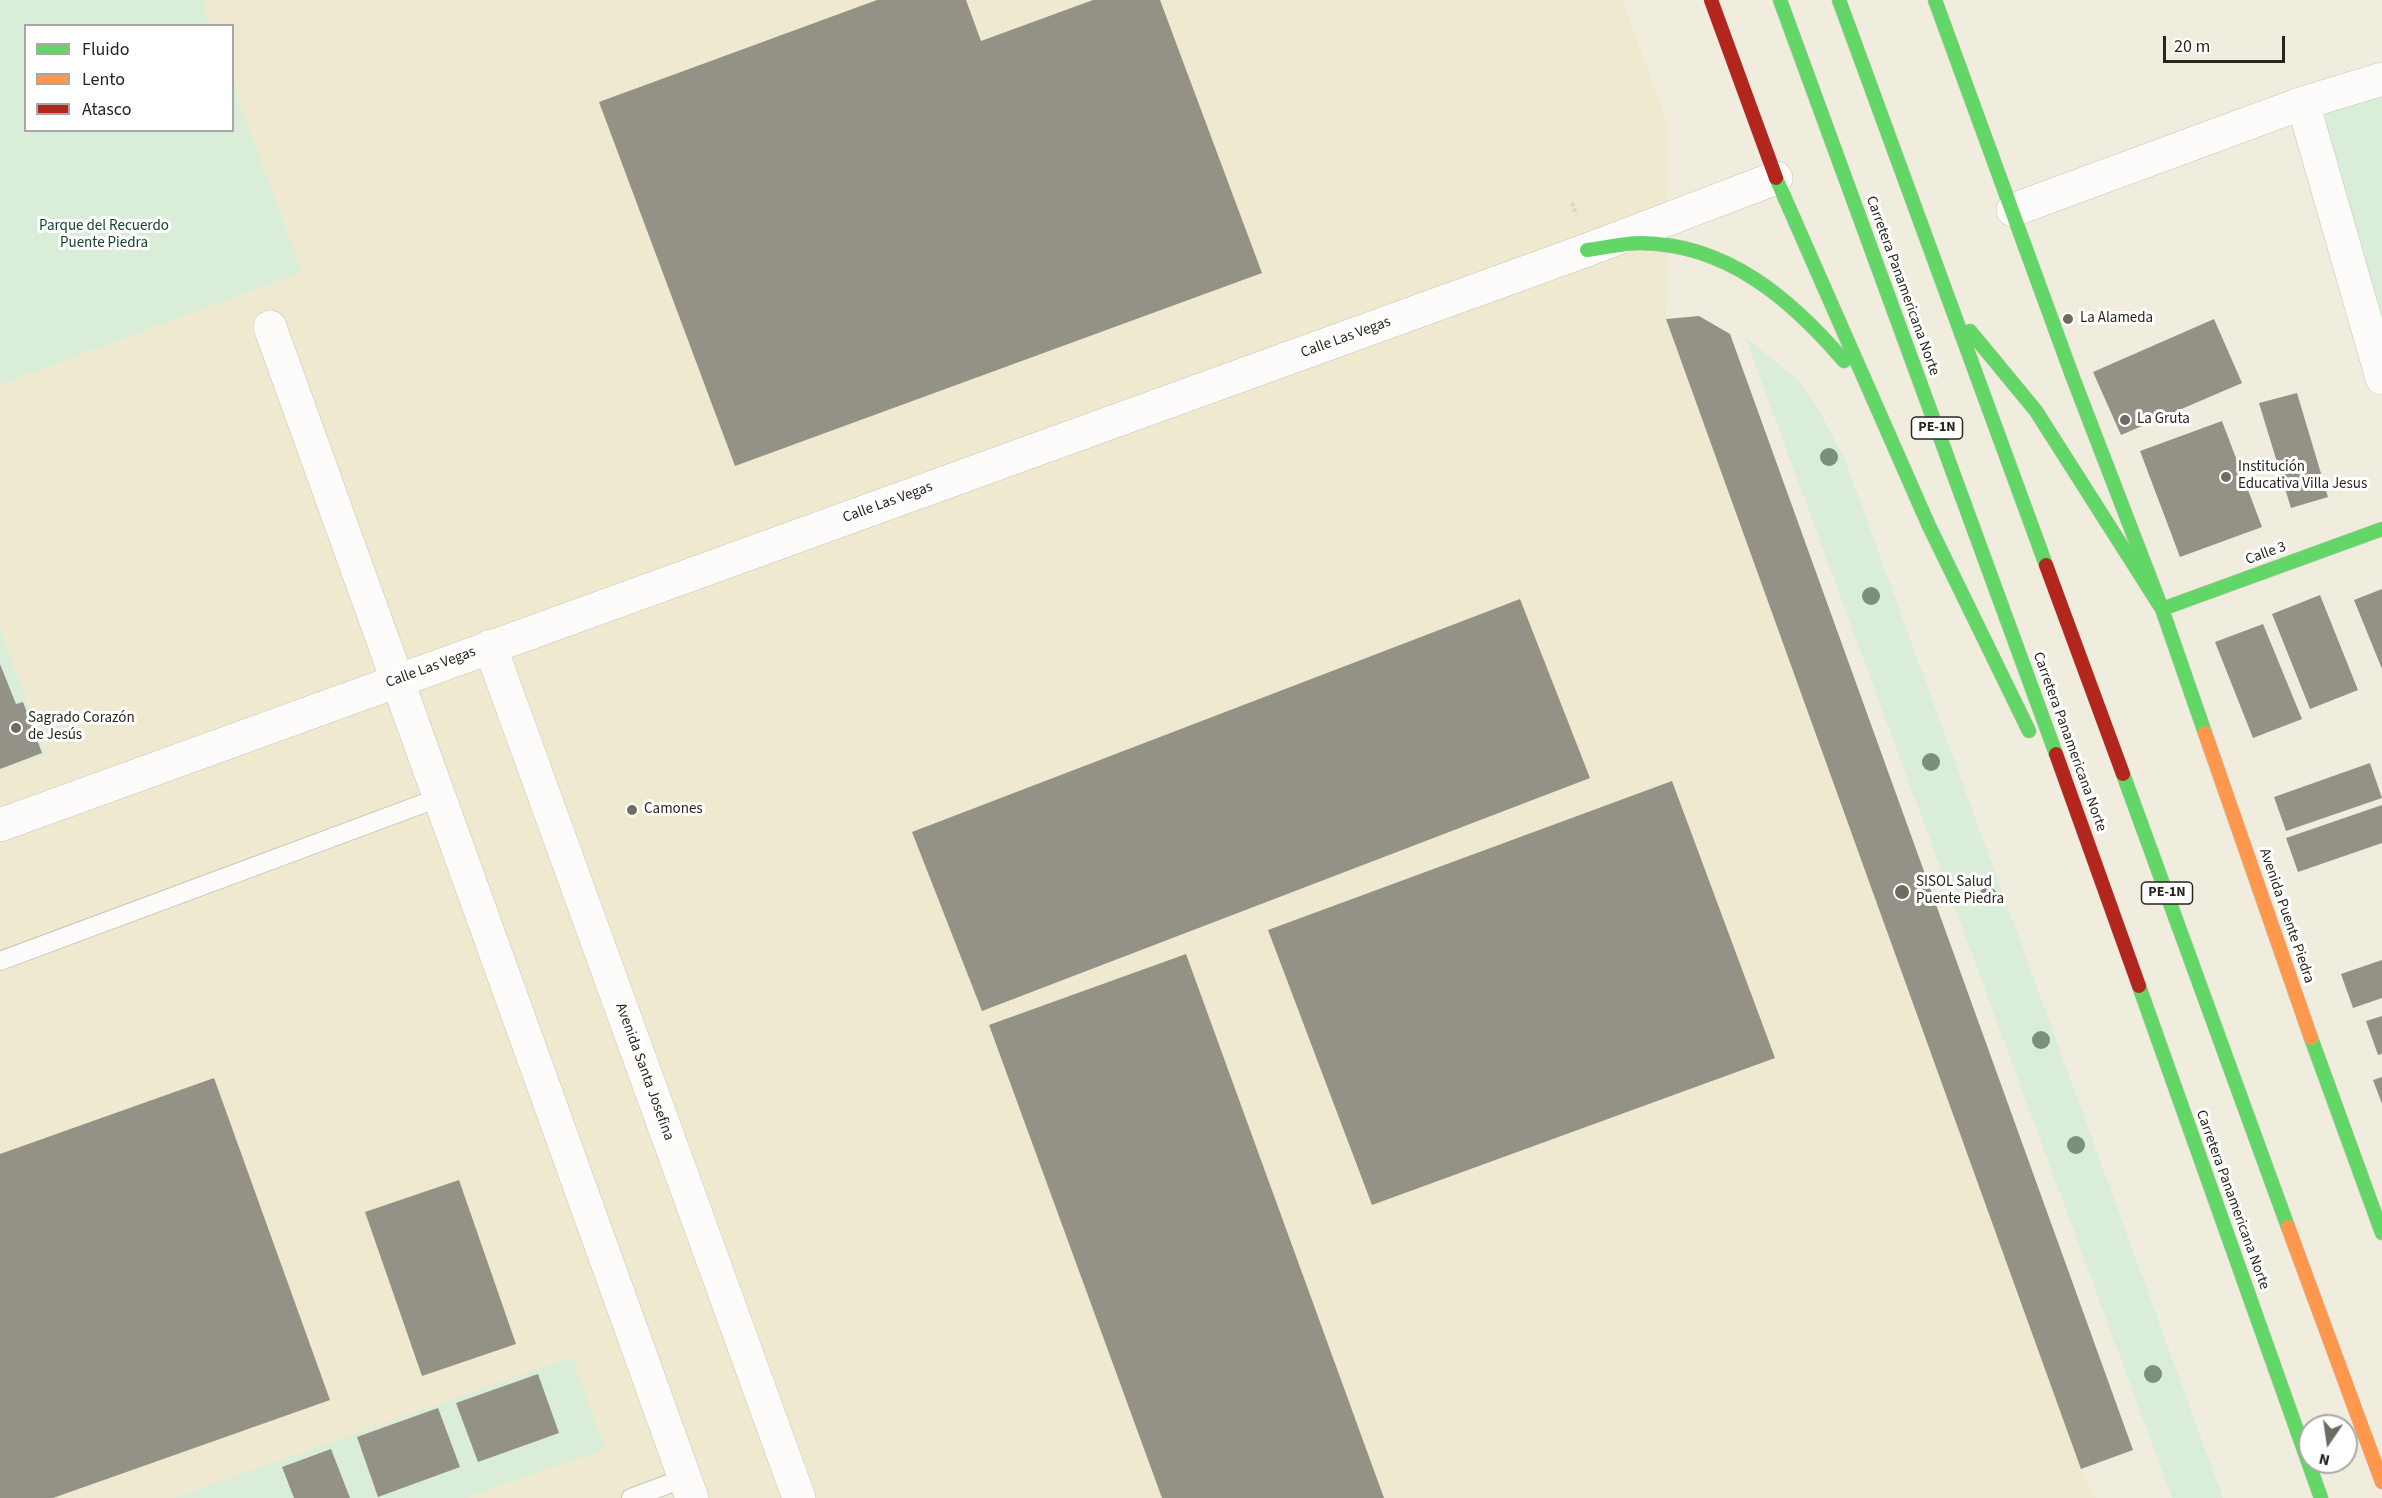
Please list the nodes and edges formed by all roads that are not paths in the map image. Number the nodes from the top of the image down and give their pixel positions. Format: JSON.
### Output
{"nodes":[{"id":1,"x":1711,"y":0,"type":"edge"},
{"id":2,"x":1780,"y":0,"type":"edge"},
{"id":3,"x":1839,"y":0,"type":"edge"},
{"id":4,"x":1935,"y":0,"type":"edge"},
{"id":5,"x":2382,"y":79,"type":"edge"},
{"id":6,"x":2303,"y":103,"type":"junction"},
{"id":7,"x":1776,"y":178,"type":"junction"},
{"id":8,"x":2013,"y":210,"type":"junction"},
{"id":9,"x":1587,"y":250,"type":"junction"},
{"id":10,"x":1954,"y":311,"type":"junction"},
{"id":11,"x":270,"y":327,"type":"dead end"},
{"id":12,"x":2377,"y":336,"type":"edge"},
{"id":13,"x":2382,"y":378,"type":"edge"},
{"id":14,"x":1873,"y":402,"type":"junction"},
{"id":15,"x":2382,"y":529,"type":"edge"},
{"id":16,"x":2162,"y":609,"type":"junction"},
{"id":17,"x":490,"y":646,"type":"junction"},
{"id":18,"x":399,"y":680,"type":"junction"},
{"id":19,"x":2034,"y":740,"type":"dead end"},
{"id":20,"x":2044,"y":761,"type":"dead end"},
{"id":21,"x":441,"y":797,"type":"junction"},
{"id":22,"x":0,"y":825,"type":"edge"},
{"id":23,"x":2093,"y":856,"type":"junction"},
{"id":24,"x":0,"y":961,"type":"edge"},
{"id":25,"x":2381,"y":1227,"type":"edge"},
{"id":26,"x":2382,"y":1482,"type":"edge"},
{"id":27,"x":688,"y":1488,"type":"edge"},
{"id":28,"x":630,"y":1498,"type":"edge"},
{"id":29,"x":799,"y":1498,"type":"edge"},
{"id":30,"x":2321,"y":1498,"type":"edge"}],
"edges":[{"from":1,"to":7,"type":"main road"},
{"from":2,"to":23,"type":"main road","name":"Carretera Panamericana Norte","number":"PE-1N"},
{"from":3,"to":10,"type":"main road","number":"PE-1N"},
{"from":4,"to":8,"type":"main road"},
{"from":5,"to":6,"type":"street"},
{"from":6,"to":8,"type":"street"},
{"from":6,"to":12,"type":"street"},
{"from":7,"to":9,"type":"street","name":"Calle Las Vegas"},
{"from":7,"to":14,"type":"main road"},
{"from":8,"to":16,"type":"main road"},
{"from":9,"to":14,"type":"main road"},
{"from":9,"to":17,"type":"street","name":"Calle Las Vegas"},
{"from":10,"to":16,"type":"main road"},
{"from":10,"to":26,"type":"main road","number":"PE-1N"},
{"from":11,"to":18,"type":"street"},
{"from":12,"to":13,"type":"street"},
{"from":14,"to":19,"type":"main road"},
{"from":15,"to":16,"type":"main road","name":"Calle 3"},
{"from":16,"to":25,"type":"main road","name":"Avenida Puente Piedra"},
{"from":17,"to":18,"type":"street","name":"Calle Las Vegas"},
{"from":17,"to":29,"type":"street","name":"Avenida Santa Josefina"},
{"from":18,"to":21,"type":"street"},
{"from":18,"to":22,"type":"street","name":"Calle Las Vegas"},
{"from":20,"to":23,"type":"main road"},
{"from":21,"to":24,"type":"lane"},
{"from":21,"to":27,"type":"street"},
{"from":23,"to":30,"type":"main road","name":"Carretera Panamericana Norte","number":"PE-1N"},
{"from":27,"to":28,"type":"lane"}]}
